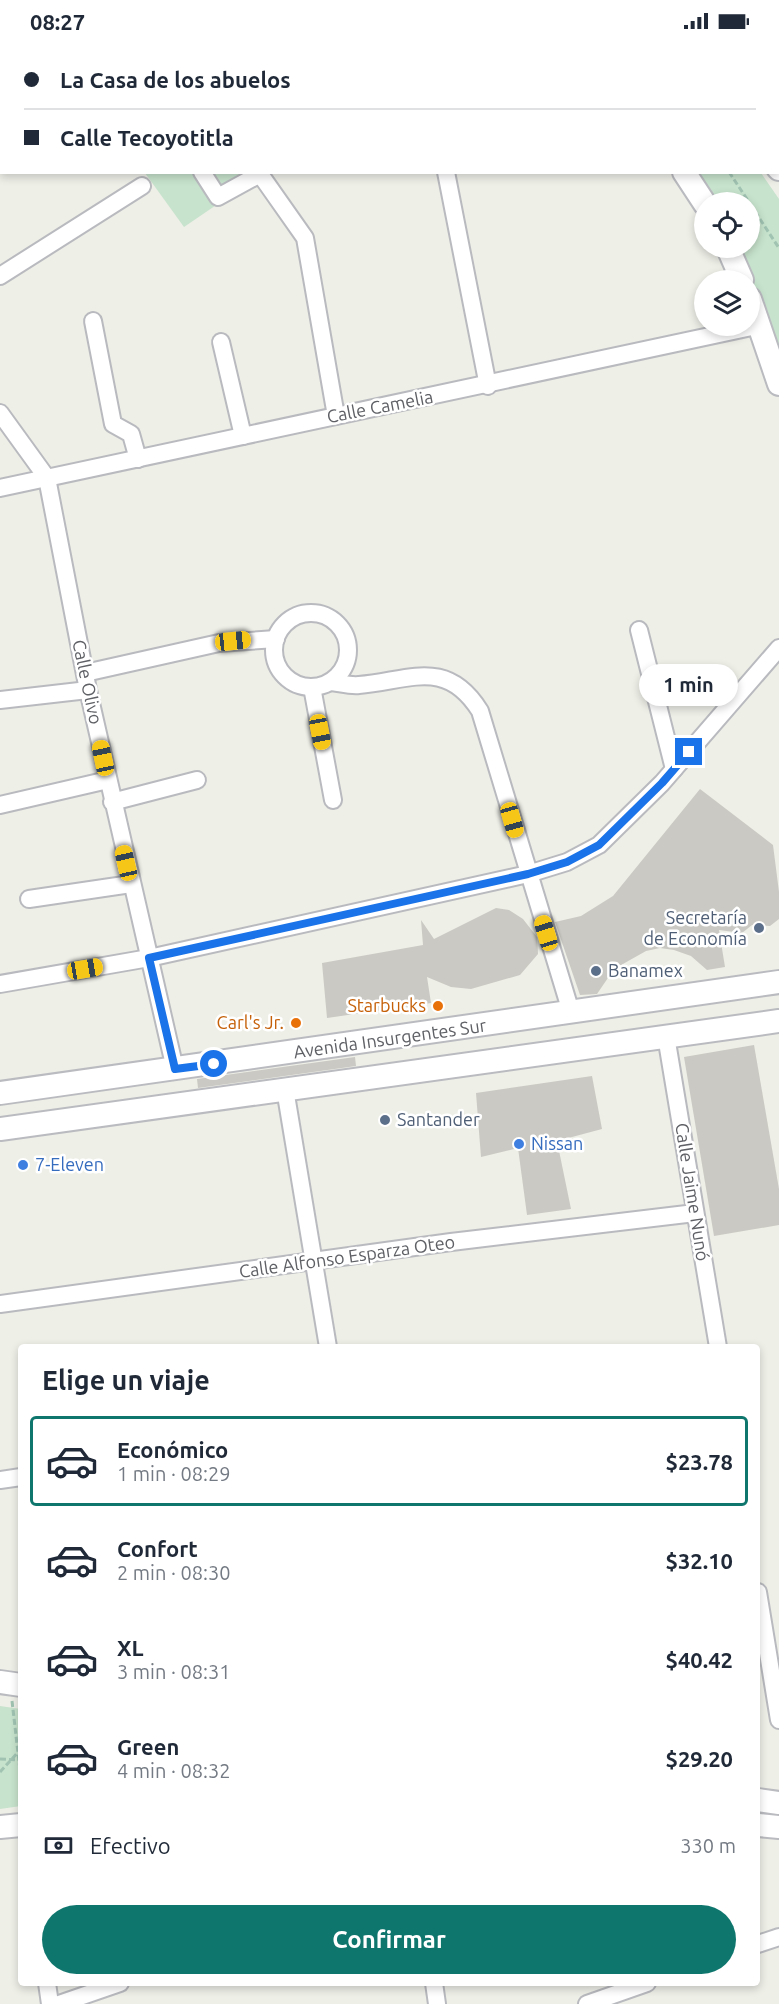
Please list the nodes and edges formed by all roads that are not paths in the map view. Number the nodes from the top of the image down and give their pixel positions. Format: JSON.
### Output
{"nodes":[{"id":1,"x":203,"y":174,"type":"edge"},
{"id":2,"x":260,"y":174,"type":"edge"},
{"id":3,"x":260,"y":174,"type":"edge"},
{"id":4,"x":446,"y":174,"type":"edge"},
{"id":5,"x":685,"y":174,"type":"edge"},
{"id":6,"x":142,"y":186,"type":"dead end"},
{"id":7,"x":697,"y":192,"type":"edge"},
{"id":8,"x":0,"y":276,"type":"edge"},
{"id":9,"x":93,"y":321,"type":"dead end"},
{"id":10,"x":761,"y":325,"type":"joint"},
{"id":11,"x":221,"y":342,"type":"dead end"},
{"id":12,"x":779,"y":384,"type":"edge"},
{"id":13,"x":488,"y":386,"type":"junction"},
{"id":14,"x":0,"y":413,"type":"edge"},
{"id":15,"x":336,"y":416,"type":"junction"},
{"id":16,"x":243,"y":436,"type":"junction"},
{"id":17,"x":138,"y":459,"type":"junction"},
{"id":18,"x":47,"y":478,"type":"junction"},
{"id":19,"x":0,"y":488,"type":"edge"},
{"id":20,"x":639,"y":630,"type":"dead end"},
{"id":21,"x":276,"y":639,"type":"junction"},
{"id":22,"x":779,"y":648,"type":"edge"},
{"id":23,"x":86,"y":681,"type":"junction"},
{"id":24,"x":331,"y":682,"type":"junction"},
{"id":25,"x":312,"y":687,"type":"junction"},
{"id":26,"x":0,"y":700,"type":"edge"},
{"id":27,"x":674,"y":769,"type":"junction"},
{"id":28,"x":108,"y":780,"type":"junction"},
{"id":29,"x":197,"y":780,"type":"dead end"},
{"id":30,"x":333,"y":800,"type":"dead end"},
{"id":31,"x":112,"y":802,"type":"junction"},
{"id":32,"x":0,"y":806,"type":"edge"},
{"id":33,"x":528,"y":874,"type":"junction"},
{"id":34,"x":131,"y":884,"type":"junction"},
{"id":35,"x":29,"y":899,"type":"dead end"},
{"id":36,"x":149,"y":958,"type":"junction"},
{"id":37,"x":779,"y":982,"type":"edge"},
{"id":38,"x":0,"y":984,"type":"edge"},
{"id":39,"x":571,"y":1012,"type":"junction"},
{"id":40,"x":779,"y":1021,"type":"edge"},
{"id":41,"x":666,"y":1036,"type":"junction"},
{"id":42,"x":175,"y":1069,"type":"junction"},
{"id":43,"x":285,"y":1089,"type":"junction"},
{"id":44,"x":0,"y":1094,"type":"edge"},
{"id":45,"x":0,"y":1129,"type":"edge"},
{"id":46,"x":695,"y":1213,"type":"junction"},
{"id":47,"x":314,"y":1262,"type":"junction"},
{"id":48,"x":0,"y":1304,"type":"edge"},
{"id":49,"x":328,"y":1344,"type":"edge"},
{"id":50,"x":717,"y":1344,"type":"edge"},
{"id":51,"x":18,"y":1477,"type":"edge"},
{"id":52,"x":0,"y":1480,"type":"edge"},
{"id":53,"x":760,"y":1604,"type":"edge"},
{"id":54,"x":778,"y":1712,"type":"edge"},
{"id":55,"x":760,"y":1800,"type":"edge"},
{"id":56,"x":779,"y":1803,"type":"edge"},
{"id":57,"x":760,"y":1826,"type":"edge"},
{"id":58,"x":779,"y":1827,"type":"edge"},
{"id":59,"x":779,"y":1937,"type":"edge"},
{"id":60,"x":760,"y":1943,"type":"edge"},
{"id":61,"x":47,"y":1986,"type":"edge"},
{"id":62,"x":111,"y":1986,"type":"edge"},
{"id":63,"x":434,"y":1986,"type":"edge"},
{"id":64,"x":638,"y":1986,"type":"edge"},
{"id":65,"x":50,"y":2004,"type":"edge"},
{"id":66,"x":59,"y":2004,"type":"edge"},
{"id":67,"x":437,"y":2004,"type":"edge"},
{"id":68,"x":587,"y":2004,"type":"edge"}],
"edges":[{"from":1,"to":3,"type":"street"},
{"from":2,"to":15,"type":"street"},
{"from":4,"to":13,"type":"street"},
{"from":5,"to":7,"type":"main road"},
{"from":6,"to":8,"type":"street"},
{"from":9,"to":17,"type":"street"},
{"from":10,"to":12,"type":"main road"},
{"from":10,"to":13,"type":"street","name":"Calle Camelia"},
{"from":11,"to":16,"type":"street"},
{"from":13,"to":15,"type":"street","name":"Calle Camelia"},
{"from":14,"to":18,"type":"street","name":"Calle Olivo"},
{"from":15,"to":16,"type":"street","name":"Calle Camelia"},
{"from":16,"to":17,"type":"street","name":"Calle Camelia"},
{"from":17,"to":18,"type":"street","name":"Calle Camelia"},
{"from":18,"to":19,"type":"street","name":"Calle Camelia"},
{"from":18,"to":23,"type":"street","name":"Calle Olivo"},
{"from":20,"to":27,"type":"street"},
{"from":21,"to":23,"type":"street"},
{"from":21,"to":24,"type":"street"},
{"from":21,"to":25,"type":"street"},
{"from":22,"to":27,"type":"street"},
{"from":23,"to":26,"type":"street"},
{"from":23,"to":28,"type":"street","name":"Calle Olivo"},
{"from":24,"to":25,"type":"street"},
{"from":24,"to":33,"type":"street"},
{"from":25,"to":30,"type":"street"},
{"from":27,"to":33,"type":"street"},
{"from":28,"to":31,"type":"street","name":"Calle Olivo"},
{"from":28,"to":32,"type":"street"},
{"from":29,"to":31,"type":"street"},
{"from":31,"to":34,"type":"street","name":"Calle Olivo"},
{"from":33,"to":36,"type":"street"},
{"from":33,"to":39,"type":"street"},
{"from":34,"to":35,"type":"street"},
{"from":34,"to":36,"type":"street","name":"Calle Olivo"},
{"from":36,"to":38,"type":"street"},
{"from":36,"to":42,"type":"street","name":"Calle Olivo"},
{"from":37,"to":39,"type":"main road","name":"Avenida Insurgentes Sur"},
{"from":39,"to":42,"type":"main road","name":"Avenida Insurgentes Sur"},
{"from":40,"to":41,"type":"main road","name":"Avenida Insurgentes Sur"},
{"from":41,"to":43,"type":"main road","name":"Avenida Insurgentes Sur"},
{"from":41,"to":46,"type":"street","name":"Calle Jaime Nunó"},
{"from":42,"to":44,"type":"main road","name":"Avenida Insurgentes Sur"},
{"from":43,"to":45,"type":"main road","name":"Avenida Insurgentes Sur"},
{"from":43,"to":47,"type":"street"},
{"from":46,"to":47,"type":"street","name":"Calle Alfonso Esparza Oteo"},
{"from":46,"to":50,"type":"street","name":"Calle Jaime Nunó"},
{"from":47,"to":48,"type":"street","name":"Calle Alfonso Esparza Oteo"},
{"from":47,"to":49,"type":"street"},
{"from":51,"to":52,"type":"street"},
{"from":53,"to":54,"type":"street"},
{"from":55,"to":56,"type":"main road"},
{"from":57,"to":58,"type":"main road"},
{"from":59,"to":60,"type":"street"},
{"from":61,"to":65,"type":"street"},
{"from":62,"to":66,"type":"street"},
{"from":63,"to":67,"type":"street"},
{"from":64,"to":68,"type":"street"}]}
